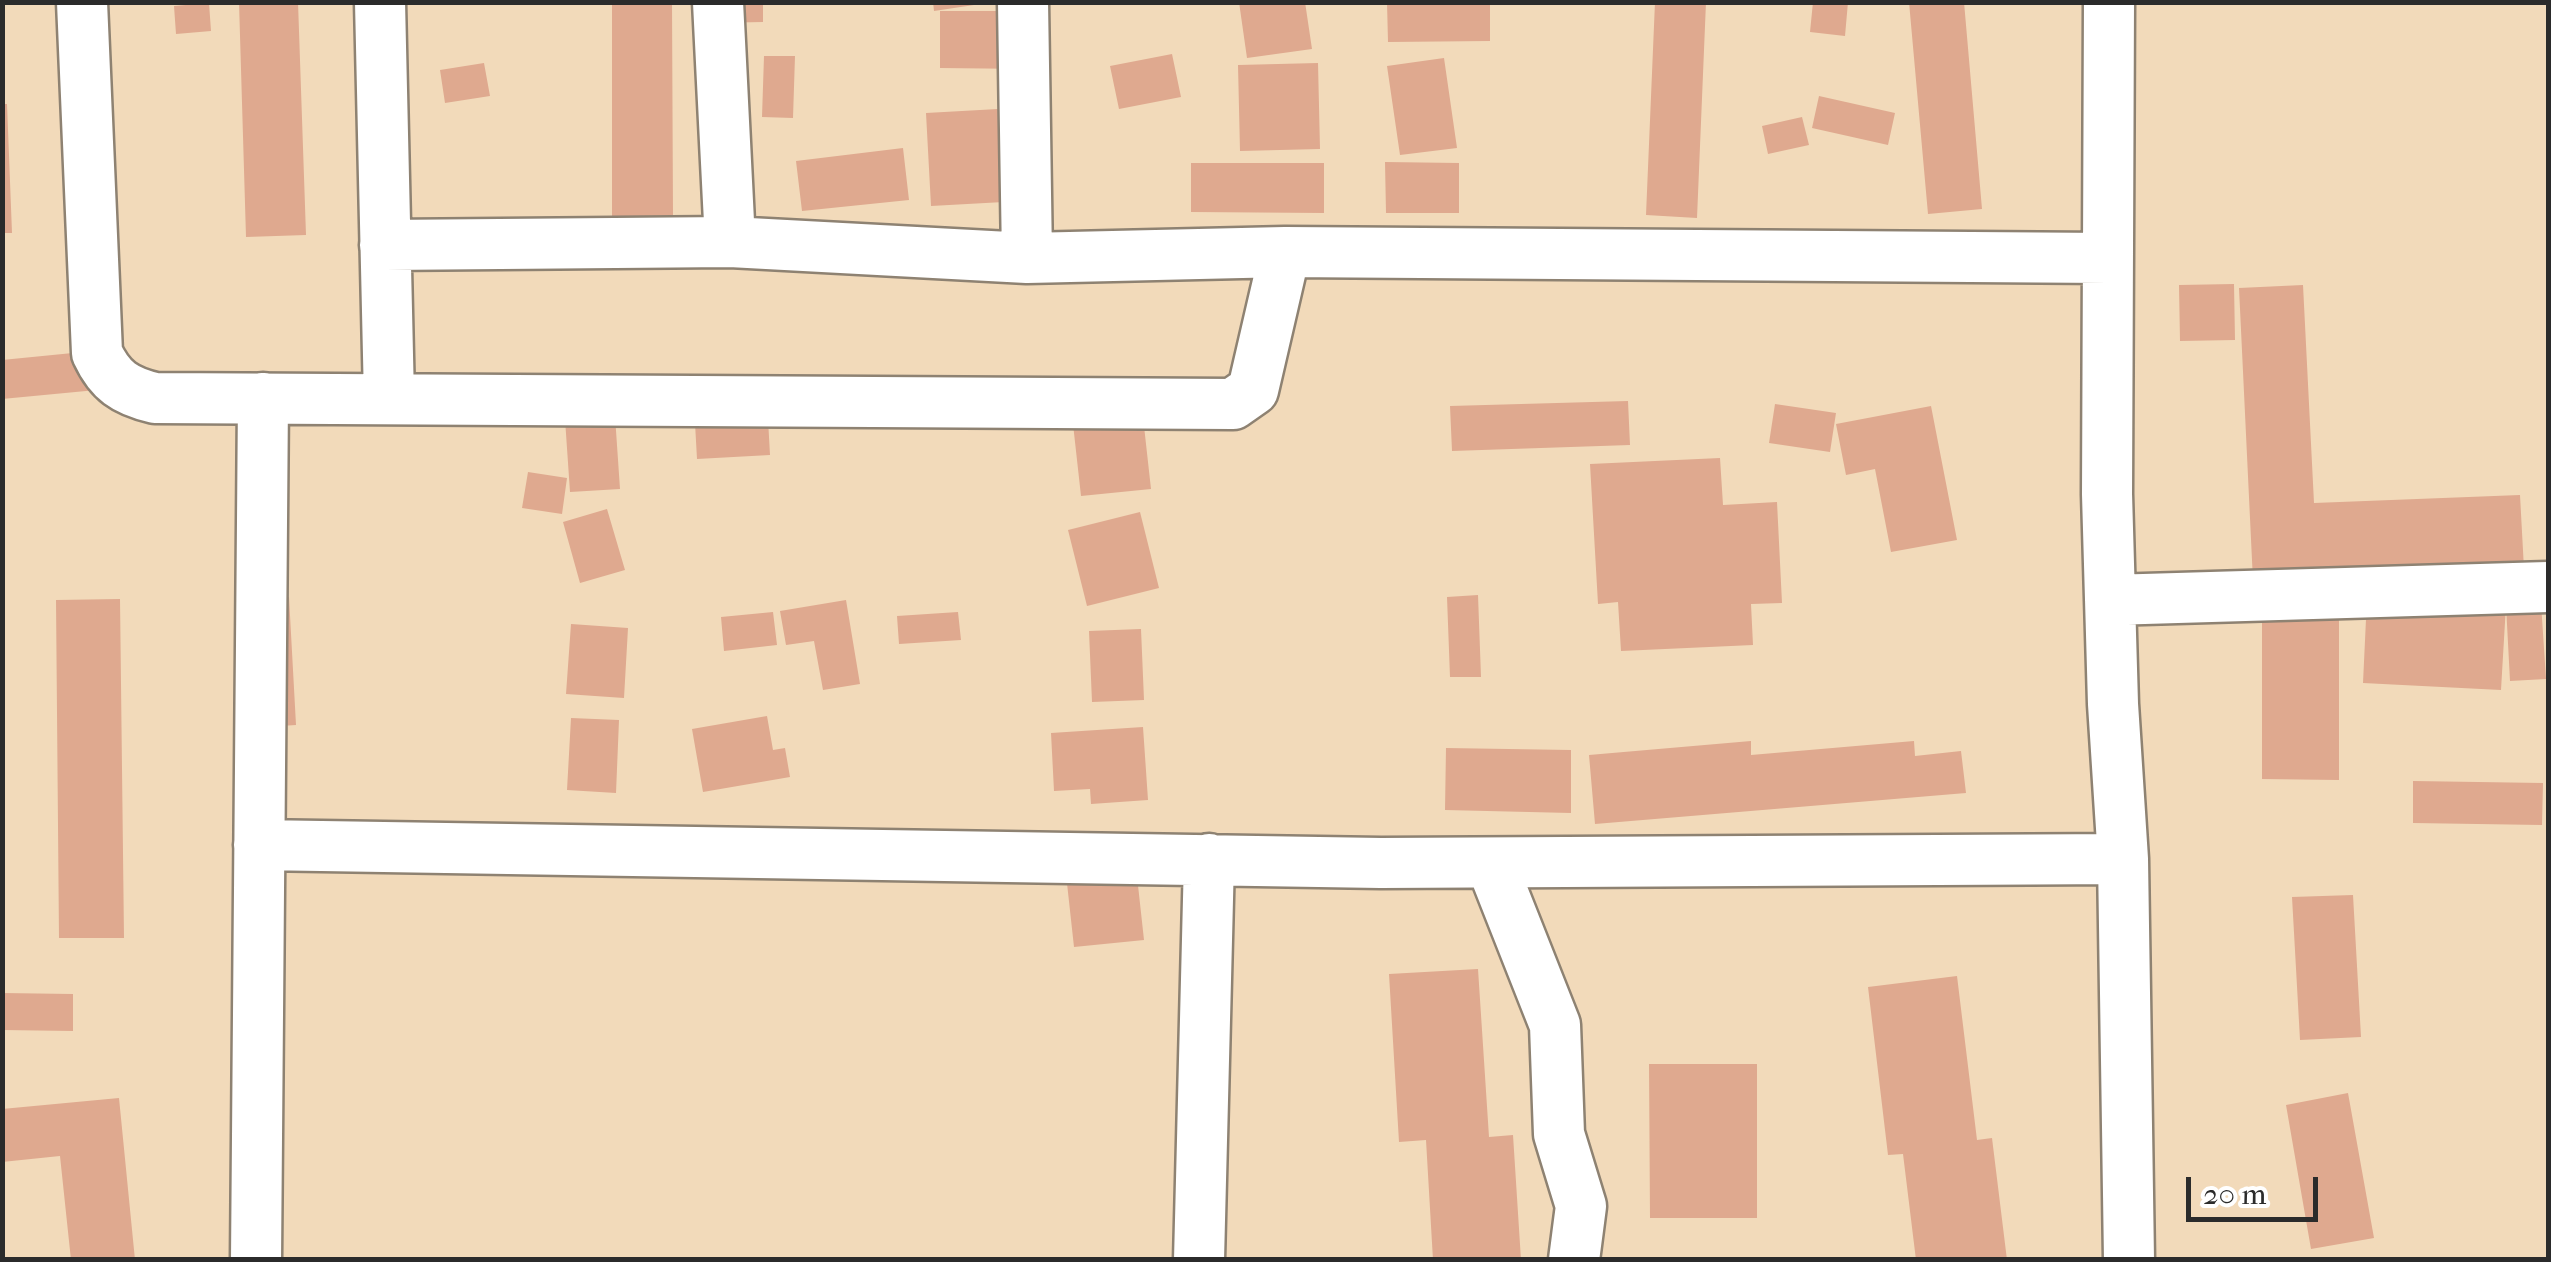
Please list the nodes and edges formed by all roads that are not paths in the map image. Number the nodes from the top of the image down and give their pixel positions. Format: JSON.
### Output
{"nodes":[{"id":1,"x":82,"y":2,"type":"edge"},
{"id":2,"x":380,"y":2,"type":"edge"},
{"id":3,"x":718,"y":2,"type":"edge"},
{"id":4,"x":1023,"y":2,"type":"edge"},
{"id":5,"x":2109,"y":2,"type":"edge"},
{"id":6,"x":730,"y":242,"type":"junction"},
{"id":7,"x":385,"y":244,"type":"junction"},
{"id":8,"x":1284,"y":252,"type":"junction"},
{"id":9,"x":1027,"y":258,"type":"junction"},
{"id":10,"x":2108,"y":258,"type":"junction"},
{"id":11,"x":263,"y":398,"type":"junction"},
{"id":12,"x":389,"y":399,"type":"junction"},
{"id":13,"x":2548,"y":587,"type":"edge"},
{"id":14,"x":2110,"y":600,"type":"junction"},
{"id":15,"x":259,"y":845,"type":"junction"},
{"id":16,"x":2123,"y":859,"type":"junction"},
{"id":17,"x":1209,"y":860,"type":"junction"},
{"id":18,"x":1491,"y":863,"type":"junction"},
{"id":19,"x":256,"y":1260,"type":"edge"},
{"id":20,"x":1199,"y":1260,"type":"edge"},
{"id":21,"x":1574,"y":1260,"type":"edge"},
{"id":22,"x":2129,"y":1260,"type":"edge"}],
"edges":[{"from":1,"to":11,"type":"street"},
{"from":2,"to":7,"type":"street"},
{"from":3,"to":6,"type":"street"},
{"from":4,"to":9,"type":"street"},
{"from":5,"to":10,"type":"street"},
{"from":6,"to":7,"type":"street"},
{"from":6,"to":9,"type":"street"},
{"from":7,"to":12,"type":"street"},
{"from":8,"to":9,"type":"street"},
{"from":8,"to":10,"type":"street"},
{"from":8,"to":12,"type":"street"},
{"from":10,"to":14,"type":"street"},
{"from":11,"to":12,"type":"street"},
{"from":11,"to":15,"type":"street"},
{"from":13,"to":14,"type":"street"},
{"from":14,"to":16,"type":"street"},
{"from":15,"to":17,"type":"street"},
{"from":15,"to":19,"type":"street"},
{"from":16,"to":18,"type":"street"},
{"from":16,"to":22,"type":"street"},
{"from":17,"to":18,"type":"street"},
{"from":17,"to":20,"type":"street"},
{"from":18,"to":21,"type":"street"}]}
